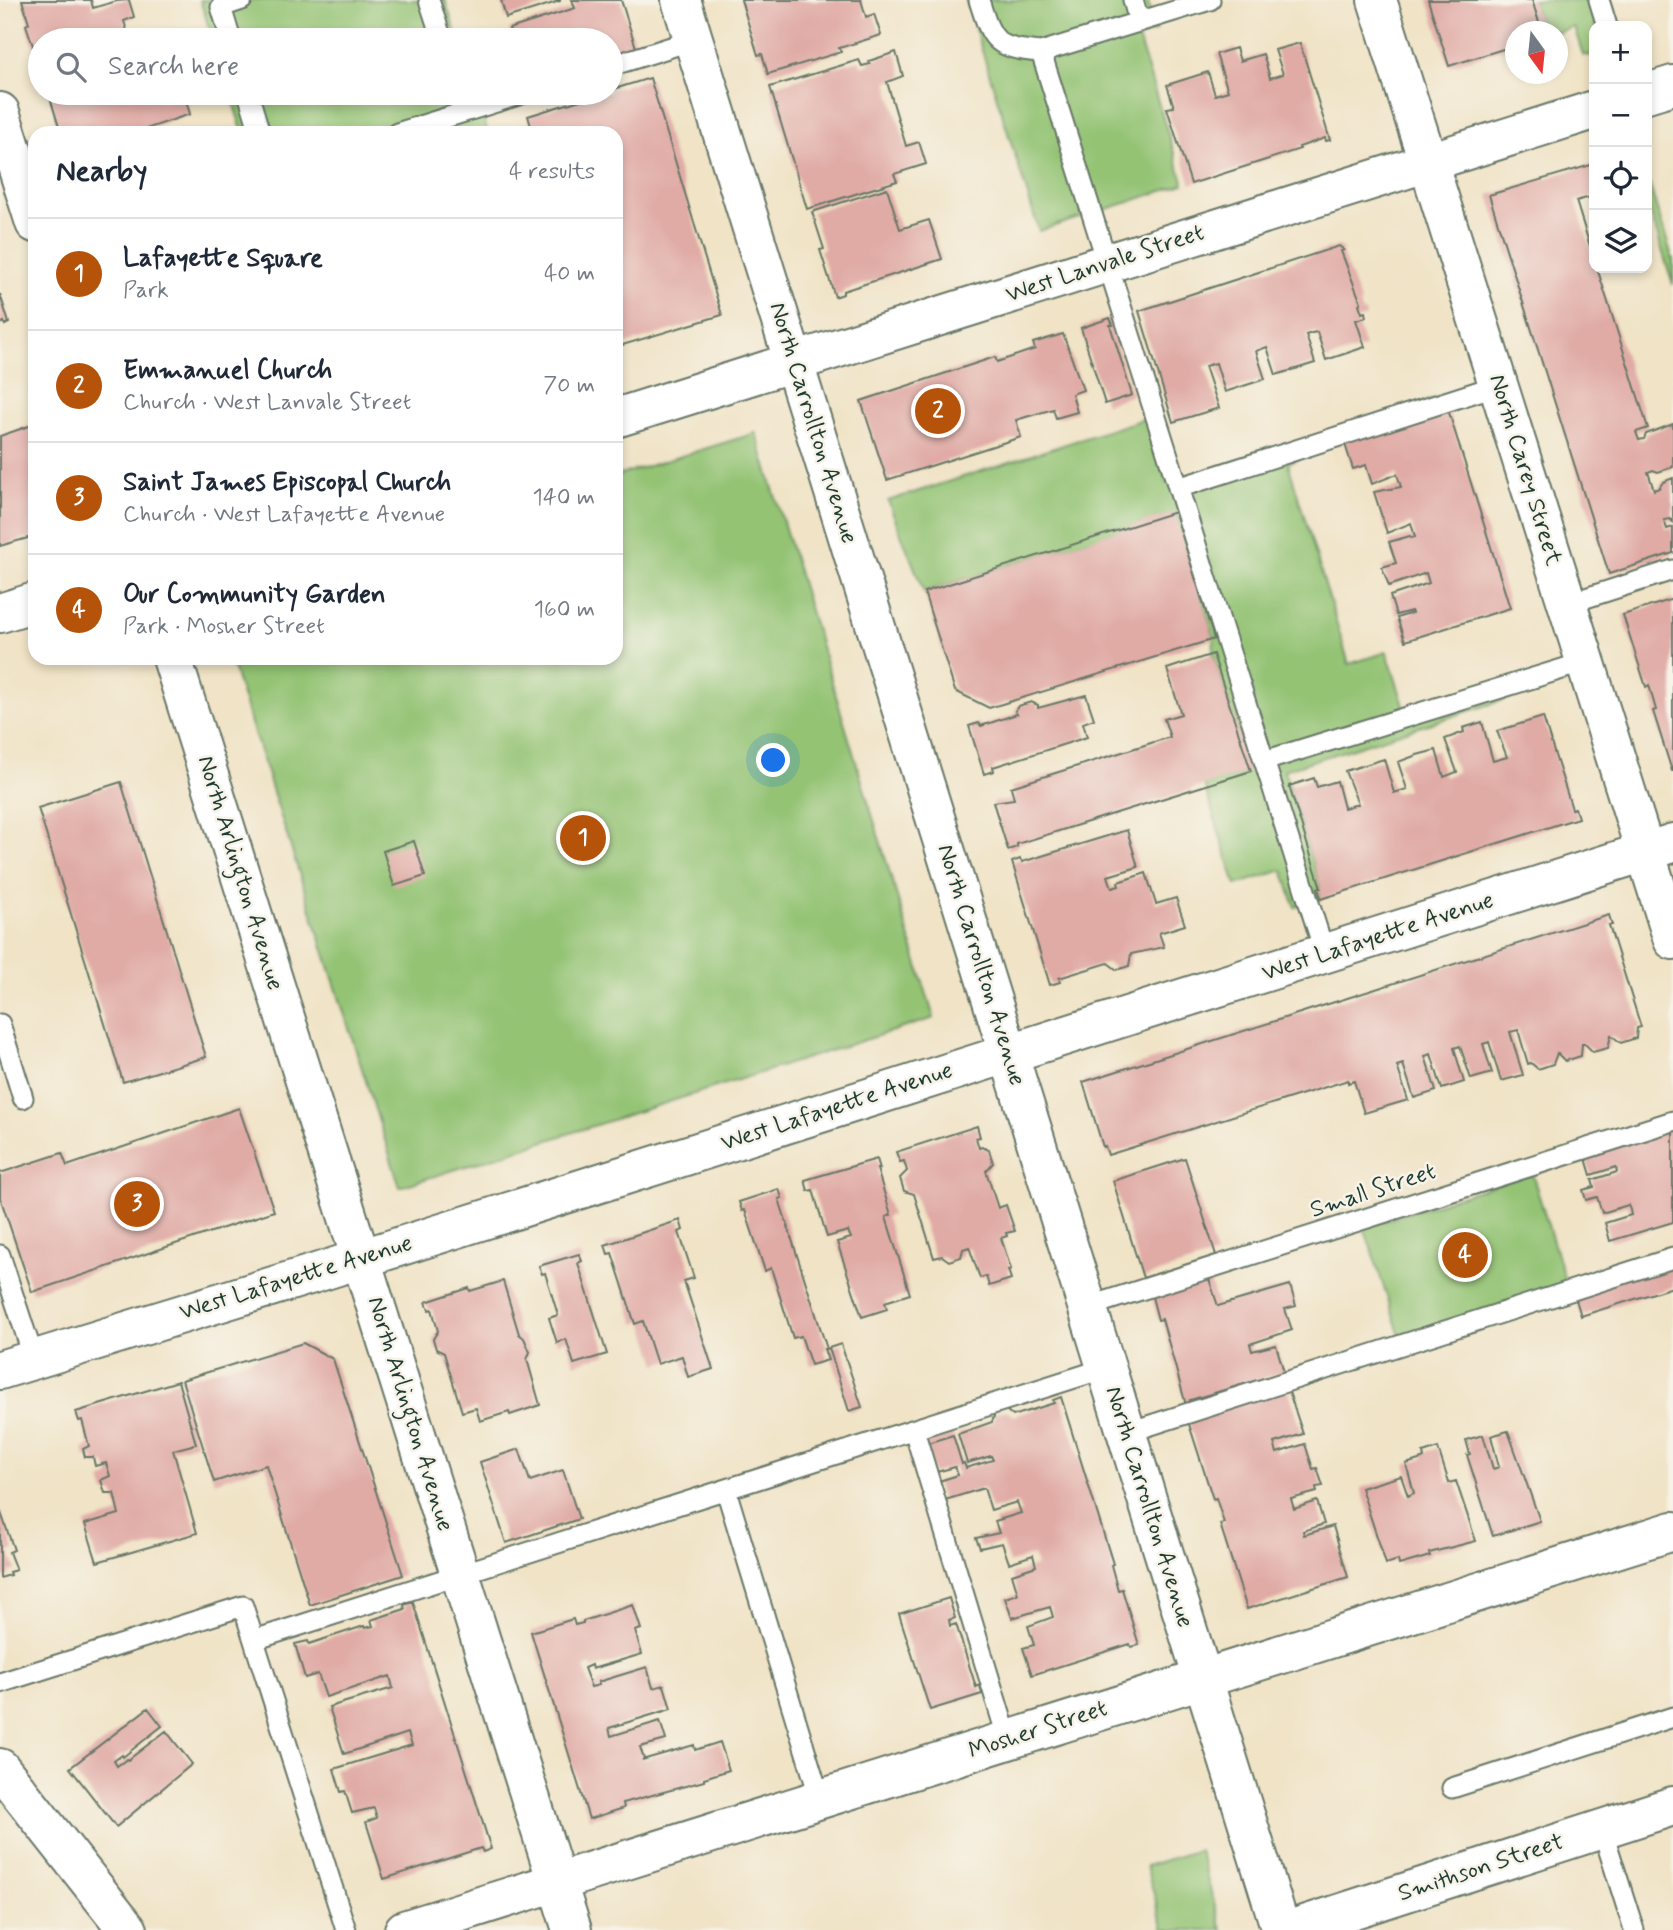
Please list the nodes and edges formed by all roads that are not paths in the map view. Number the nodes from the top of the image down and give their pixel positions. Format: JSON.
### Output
{"nodes":[{"id":1,"x":242,"y":0,"type":"edge"},
{"id":2,"x":429,"y":0,"type":"edge"},
{"id":3,"x":681,"y":0,"type":"edge"},
{"id":4,"x":979,"y":0,"type":"edge"},
{"id":5,"x":1133,"y":0,"type":"edge"},
{"id":6,"x":1210,"y":0,"type":"edge"},
{"id":7,"x":1377,"y":0,"type":"edge"},
{"id":8,"x":1599,"y":0,"type":"edge"},
{"id":9,"x":1605,"y":21,"type":"edge"},
{"id":10,"x":1139,"y":22,"type":"junction"},
{"id":11,"x":227,"y":28,"type":"edge"},
{"id":12,"x":438,"y":28,"type":"edge"},
{"id":13,"x":693,"y":40,"type":"junction"},
{"id":14,"x":1041,"y":51,"type":"junction"},
{"id":15,"x":623,"y":62,"type":"edge"},
{"id":16,"x":252,"y":105,"type":"edge"},
{"id":17,"x":462,"y":105,"type":"edge"},
{"id":18,"x":486,"y":105,"type":"edge"},
{"id":19,"x":0,"y":112,"type":"edge"},
{"id":20,"x":464,"y":112,"type":"junction"},
{"id":21,"x":1589,"y":112,"type":"edge"},
{"id":22,"x":258,"y":126,"type":"edge"},
{"id":23,"x":419,"y":126,"type":"edge"},
{"id":24,"x":1427,"y":162,"type":"junction"},
{"id":25,"x":28,"y":201,"type":"edge"},
{"id":26,"x":1108,"y":263,"type":"junction"},
{"id":27,"x":794,"y":362,"type":"junction"},
{"id":28,"x":1498,"y":385,"type":"junction"},
{"id":29,"x":623,"y":416,"type":"edge"},
{"id":30,"x":1178,"y":488,"type":"junction"},
{"id":31,"x":1673,"y":570,"type":"edge"},
{"id":32,"x":28,"y":604,"type":"edge"},
{"id":33,"x":1567,"y":604,"type":"junction"},
{"id":34,"x":0,"y":613,"type":"edge"},
{"id":35,"x":1585,"y":662,"type":"junction"},
{"id":36,"x":174,"y":665,"type":"edge"},
{"id":37,"x":1264,"y":761,"type":"junction"},
{"id":38,"x":1659,"y":848,"type":"edge"},
{"id":39,"x":1673,"y":940,"type":"edge"},
{"id":40,"x":1325,"y":954,"type":"junction"},
{"id":41,"x":0,"y":1024,"type":"edge"},
{"id":42,"x":1008,"y":1054,"type":"junction"},
{"id":43,"x":23,"y":1098,"type":"dead end"},
{"id":44,"x":1673,"y":1121,"type":"edge"},
{"id":45,"x":0,"y":1255,"type":"edge"},
{"id":46,"x":1673,"y":1258,"type":"edge"},
{"id":47,"x":361,"y":1259,"type":"junction"},
{"id":48,"x":1087,"y":1307,"type":"junction"},
{"id":49,"x":17,"y":1364,"type":"edge"},
{"id":50,"x":1106,"y":1368,"type":"junction"},
{"id":51,"x":914,"y":1430,"type":"junction"},
{"id":52,"x":1126,"y":1433,"type":"junction"},
{"id":53,"x":726,"y":1490,"type":"junction"},
{"id":54,"x":1673,"y":1531,"type":"edge"},
{"id":55,"x":460,"y":1574,"type":"junction"},
{"id":56,"x":254,"y":1640,"type":"junction"},
{"id":57,"x":1202,"y":1678,"type":"junction"},
{"id":58,"x":0,"y":1683,"type":"edge"},
{"id":59,"x":1673,"y":1717,"type":"edge"},
{"id":60,"x":1009,"y":1740,"type":"junction"},
{"id":61,"x":0,"y":1768,"type":"edge"},
{"id":62,"x":1452,"y":1788,"type":"dead end"},
{"id":63,"x":820,"y":1799,"type":"junction"},
{"id":64,"x":1673,"y":1806,"type":"edge"},
{"id":65,"x":1602,"y":1829,"type":"junction"},
{"id":66,"x":557,"y":1882,"type":"junction"},
{"id":67,"x":128,"y":1930,"type":"edge"},
{"id":68,"x":346,"y":1930,"type":"edge"},
{"id":69,"x":404,"y":1930,"type":"edge"},
{"id":70,"x":572,"y":1930,"type":"edge"},
{"id":71,"x":1281,"y":1930,"type":"edge"},
{"id":72,"x":1289,"y":1930,"type":"edge"},
{"id":73,"x":1634,"y":1930,"type":"edge"}],
"edges":[{"from":1,"to":11,"type":"lane"},
{"from":2,"to":12,"type":"lane"},
{"from":3,"to":13,"type":"street","name":"North Carrollton Avenue"},
{"from":4,"to":14,"type":"lane"},
{"from":5,"to":10,"type":"lane"},
{"from":6,"to":10,"type":"lane"},
{"from":7,"to":24,"type":"street","name":"North Carey Street"},
{"from":8,"to":9,"type":"lane"},
{"from":10,"to":14,"type":"lane"},
{"from":13,"to":15,"type":"lane"},
{"from":13,"to":27,"type":"street","name":"North Carrollton Avenue"},
{"from":14,"to":26,"type":"lane"},
{"from":16,"to":22,"type":"lane"},
{"from":17,"to":20,"type":"lane"},
{"from":18,"to":20,"type":"lane"},
{"from":19,"to":25,"type":"street"},
{"from":20,"to":23,"type":"lane"},
{"from":21,"to":24,"type":"street","name":"West Lanvale Street"},
{"from":24,"to":26,"type":"street","name":"West Lanvale Street"},
{"from":24,"to":28,"type":"street","name":"North Carey Street"},
{"from":26,"to":27,"type":"street","name":"West Lanvale Street"},
{"from":26,"to":30,"type":"lane"},
{"from":27,"to":29,"type":"street","name":"West Lanvale Street"},
{"from":27,"to":42,"type":"street","name":"North Carrollton Avenue"},
{"from":28,"to":30,"type":"lane"},
{"from":28,"to":33,"type":"street","name":"North Carey Street"},
{"from":30,"to":37,"type":"lane"},
{"from":31,"to":33,"type":"lane"},
{"from":32,"to":34,"type":"street"},
{"from":33,"to":35,"type":"street","name":"North Carey Street"},
{"from":35,"to":37,"type":"lane"},
{"from":35,"to":38,"type":"street","name":"North Carey Street"},
{"from":36,"to":47,"type":"street","name":"North Arlington Avenue"},
{"from":37,"to":40,"type":"lane"},
{"from":38,"to":39,"type":"street","name":"North Carey Street"},
{"from":38,"to":40,"type":"street","name":"West Lafayette Avenue"},
{"from":40,"to":42,"type":"street","name":"West Lafayette Avenue"},
{"from":41,"to":43,"type":"lane"},
{"from":42,"to":47,"type":"street","name":"West Lafayette Avenue"},
{"from":42,"to":48,"type":"street","name":"North Carrollton Avenue"},
{"from":44,"to":48,"type":"lane","name":"Small Street"},
{"from":45,"to":49,"type":"lane"},
{"from":46,"to":52,"type":"lane"},
{"from":47,"to":49,"type":"street","name":"West Lafayette Avenue"},
{"from":47,"to":55,"type":"street","name":"North Arlington Avenue"},
{"from":48,"to":50,"type":"street","name":"North Carrollton Avenue"},
{"from":50,"to":51,"type":"lane"},
{"from":50,"to":52,"type":"street","name":"North Carrollton Avenue"},
{"from":51,"to":53,"type":"lane"},
{"from":51,"to":60,"type":"lane"},
{"from":52,"to":57,"type":"street","name":"North Carrollton Avenue"},
{"from":53,"to":55,"type":"lane"},
{"from":53,"to":63,"type":"lane"},
{"from":54,"to":57,"type":"street","name":"Mosher Street"},
{"from":55,"to":56,"type":"lane"},
{"from":55,"to":66,"type":"street","name":"North Arlington Avenue"},
{"from":56,"to":58,"type":"lane"},
{"from":56,"to":68,"type":"lane"},
{"from":57,"to":60,"type":"street","name":"Mosher Street"},
{"from":57,"to":71,"type":"street","name":"North Carrollton Avenue"},
{"from":59,"to":62,"type":"lane"},
{"from":60,"to":63,"type":"street","name":"Mosher Street"},
{"from":61,"to":67,"type":"street"},
{"from":63,"to":66,"type":"street","name":"Mosher Street"},
{"from":64,"to":65,"type":"street","name":"Smithson Street"},
{"from":65,"to":72,"type":"street","name":"Smithson Street"},
{"from":65,"to":73,"type":"lane"},
{"from":66,"to":69,"type":"street","name":"Mosher Street"},
{"from":66,"to":70,"type":"street","name":"North Arlington Avenue"}]}
